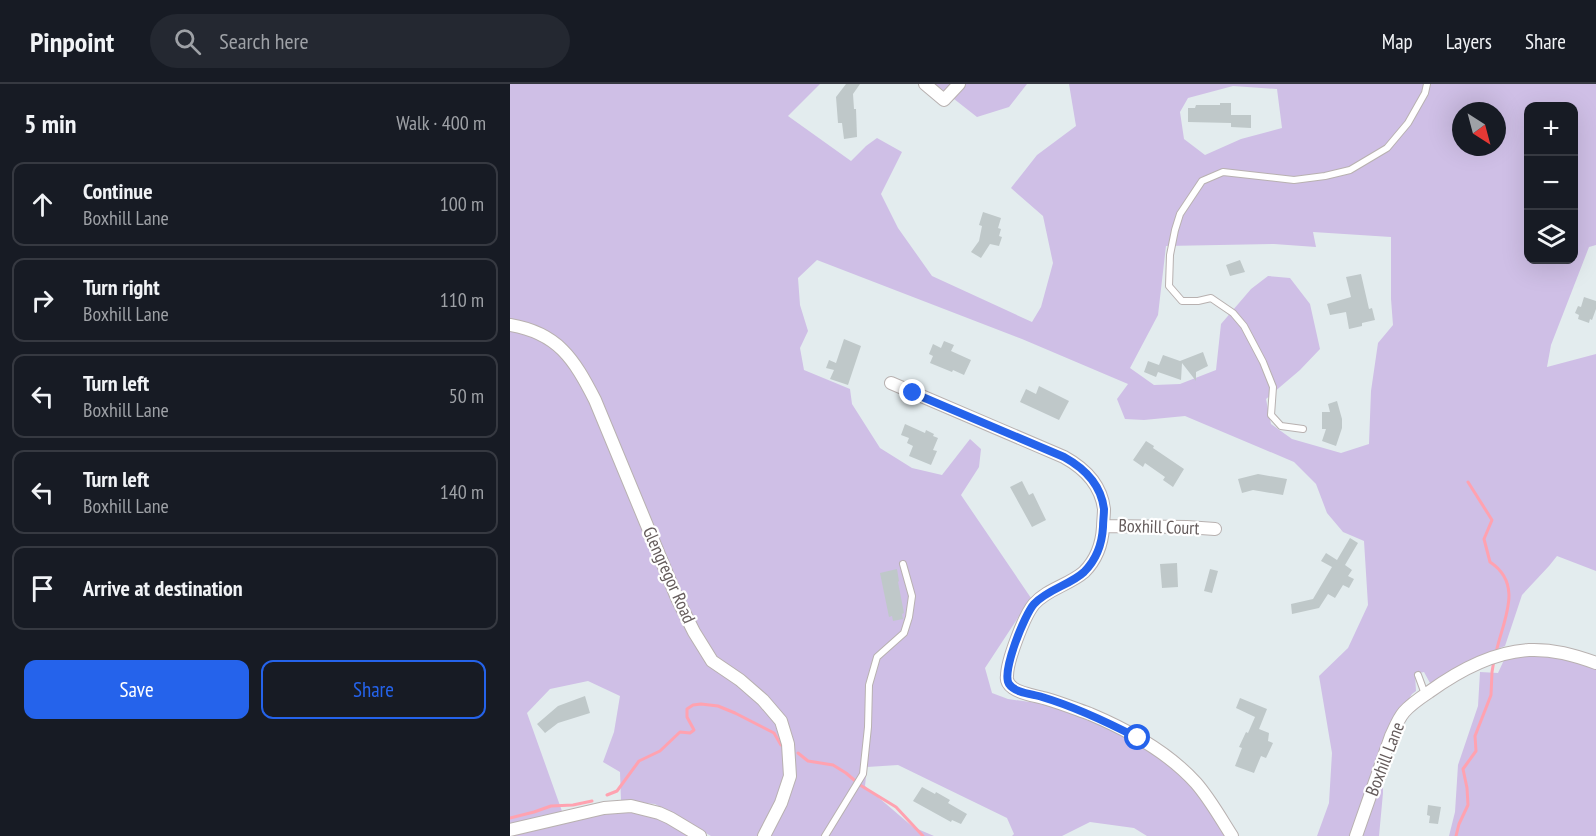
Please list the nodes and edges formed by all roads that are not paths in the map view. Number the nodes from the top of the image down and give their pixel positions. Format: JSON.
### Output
{"nodes":[{"id":1,"x":925,"y":84,"type":"edge"},
{"id":2,"x":959,"y":84,"type":"edge"},
{"id":3,"x":1427,"y":84,"type":"edge"},
{"id":4,"x":510,"y":325,"type":"edge"},
{"id":5,"x":891,"y":383,"type":"dead end"},
{"id":6,"x":1303,"y":429,"type":"dead end"},
{"id":7,"x":1103,"y":526,"type":"junction"},
{"id":8,"x":1215,"y":529,"type":"dead end"},
{"id":9,"x":903,"y":564,"type":"dead end"},
{"id":10,"x":1596,"y":663,"type":"edge"},
{"id":11,"x":1418,"y":675,"type":"dead end"},
{"id":12,"x":1425,"y":695,"type":"junction"},
{"id":13,"x":510,"y":830,"type":"edge"},
{"id":14,"x":700,"y":836,"type":"edge"},
{"id":15,"x":764,"y":836,"type":"edge"},
{"id":16,"x":825,"y":836,"type":"edge"},
{"id":17,"x":1232,"y":836,"type":"edge"},
{"id":18,"x":1356,"y":836,"type":"edge"}],
"edges":[{"from":1,"to":2,"type":"street"},
{"from":3,"to":6,"type":"lane"},
{"from":4,"to":15,"type":"street","name":"Glengregor Road"},
{"from":5,"to":7,"type":"street"},
{"from":7,"to":8,"type":"street","name":"Boxhill Court"},
{"from":7,"to":17,"type":"street"},
{"from":9,"to":16,"type":"lane"},
{"from":10,"to":12,"type":"street","name":"Boxhill Lane"},
{"from":11,"to":12,"type":"lane"},
{"from":12,"to":18,"type":"street","name":"Boxhill Lane"},
{"from":13,"to":14,"type":"street"}]}
